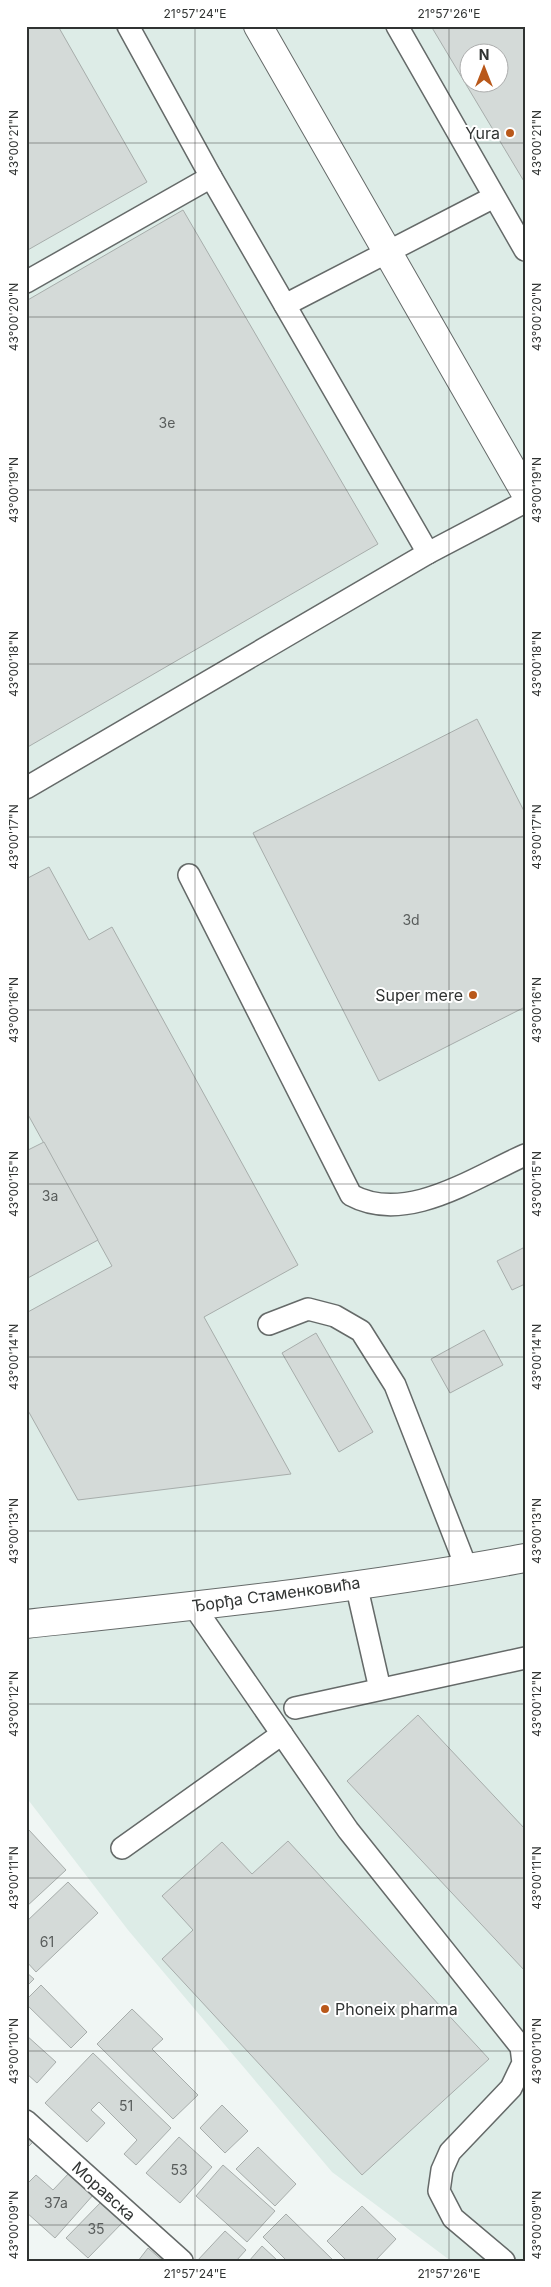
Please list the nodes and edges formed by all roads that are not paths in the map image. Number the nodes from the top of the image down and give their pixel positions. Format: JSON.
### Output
{"nodes":[{"id":1,"x":128,"y":26,"type":"edge"},
{"id":2,"x":258,"y":26,"type":"edge"},
{"id":3,"x":397,"y":26,"type":"edge"},
{"id":4,"x":211,"y":177,"type":"junction"},
{"id":5,"x":494,"y":196,"type":"junction"},
{"id":6,"x":525,"y":250,"type":"edge"},
{"id":7,"x":387,"y":252,"type":"junction"},
{"id":8,"x":26,"y":282,"type":"edge"},
{"id":9,"x":285,"y":305,"type":"junction"},
{"id":10,"x":525,"y":492,"type":"edge"},
{"id":11,"x":525,"y":502,"type":"edge"},
{"id":12,"x":428,"y":553,"type":"junction"},
{"id":13,"x":26,"y":788,"type":"edge"},
{"id":14,"x":189,"y":875,"type":"dead end"},
{"id":15,"x":525,"y":1155,"type":"edge"},
{"id":16,"x":268,"y":1324,"type":"dead end"},
{"id":17,"x":525,"y":1558,"type":"edge"},
{"id":18,"x":466,"y":1569,"type":"junction"},
{"id":19,"x":356,"y":1584,"type":"junction"},
{"id":20,"x":193,"y":1605,"type":"junction"},
{"id":21,"x":26,"y":1624,"type":"edge"},
{"id":22,"x":525,"y":1658,"type":"edge"},
{"id":23,"x":380,"y":1690,"type":"junction"},
{"id":24,"x":295,"y":1708,"type":"dead end"},
{"id":25,"x":282,"y":1734,"type":"junction"},
{"id":26,"x":122,"y":1848,"type":"dead end"},
{"id":27,"x":26,"y":2121,"type":"edge"},
{"id":28,"x":182,"y":2261,"type":"edge"},
{"id":29,"x":504,"y":2261,"type":"edge"}],
"edges":[{"from":1,"to":4,"type":"lane"},
{"from":2,"to":7,"type":"street"},
{"from":3,"to":5,"type":"lane"},
{"from":4,"to":8,"type":"lane"},
{"from":4,"to":9,"type":"lane"},
{"from":5,"to":6,"type":"lane"},
{"from":5,"to":7,"type":"lane"},
{"from":7,"to":9,"type":"lane"},
{"from":7,"to":10,"type":"street"},
{"from":9,"to":12,"type":"lane"},
{"from":11,"to":12,"type":"lane"},
{"from":12,"to":13,"type":"lane"},
{"from":14,"to":15,"type":"lane"},
{"from":16,"to":18,"type":"lane"},
{"from":17,"to":18,"type":"street","name":"Ђорђа Стаменковића"},
{"from":18,"to":19,"type":"street","name":"Ђорђа Стаменковића"},
{"from":19,"to":20,"type":"street","name":"Ђорђа Стаменковића"},
{"from":19,"to":23,"type":"lane"},
{"from":20,"to":21,"type":"street","name":"Ђорђа Стаменковића"},
{"from":20,"to":25,"type":"lane"},
{"from":22,"to":23,"type":"lane"},
{"from":23,"to":24,"type":"lane"},
{"from":25,"to":26,"type":"lane"},
{"from":25,"to":29,"type":"lane"},
{"from":27,"to":28,"type":"lane","name":"Моравска"}]}
